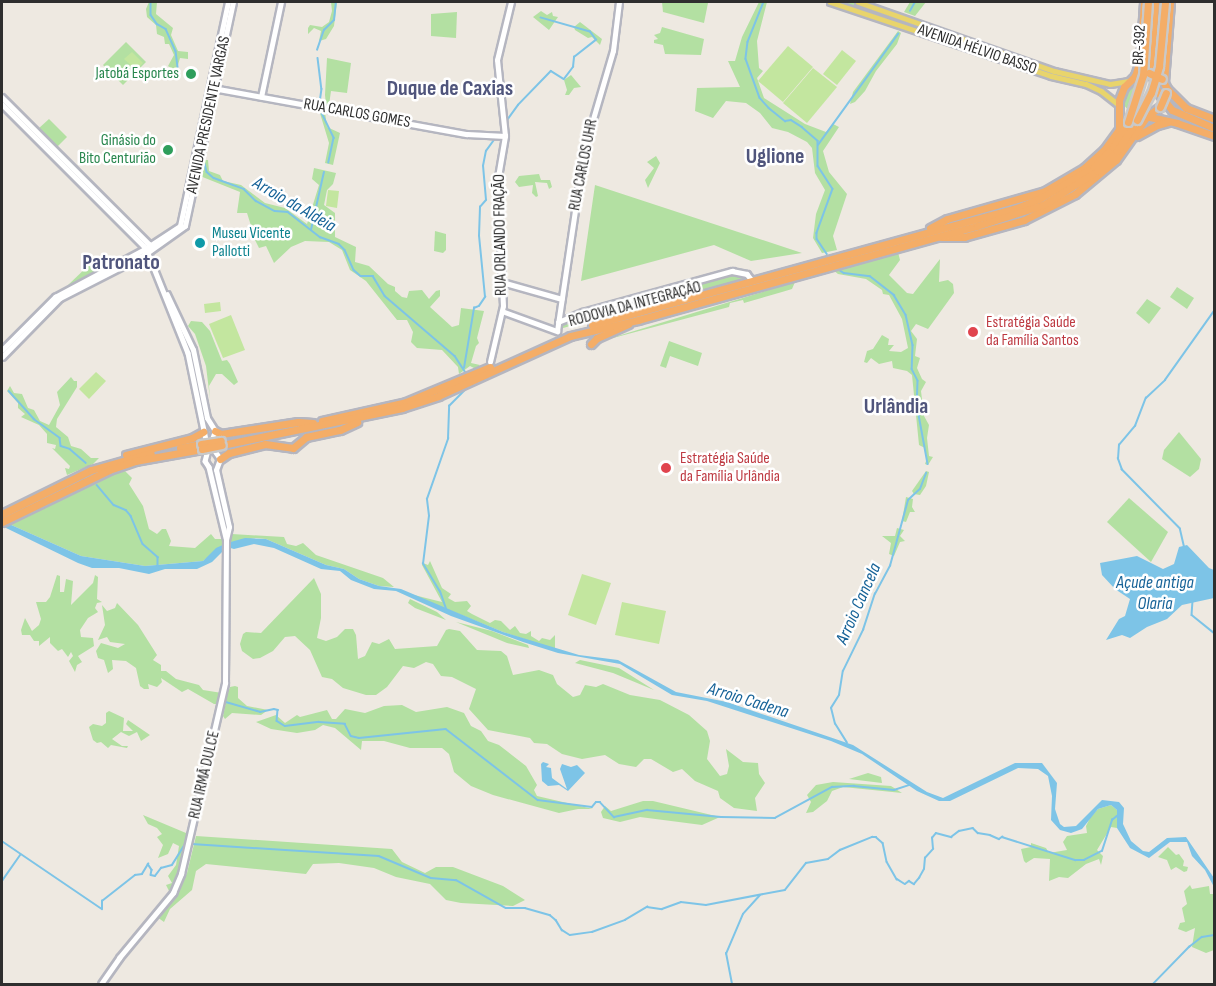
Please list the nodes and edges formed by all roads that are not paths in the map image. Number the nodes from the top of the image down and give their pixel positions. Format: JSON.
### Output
{"nodes":[{"id":1,"x":230,"y":2,"type":"edge"},
{"id":2,"x":281,"y":2,"type":"edge"},
{"id":3,"x":511,"y":2,"type":"edge"},
{"id":4,"x":619,"y":2,"type":"edge"},
{"id":5,"x":830,"y":2,"type":"edge"},
{"id":6,"x":858,"y":2,"type":"edge"},
{"id":7,"x":1146,"y":2,"type":"edge"},
{"id":8,"x":1155,"y":2,"type":"edge"},
{"id":9,"x":1165,"y":2,"type":"edge"},
{"id":10,"x":1170,"y":2,"type":"edge"},
{"id":11,"x":897,"y":14,"type":"junction"},
{"id":12,"x":896,"y":23,"type":"junction"},
{"id":13,"x":1132,"y":79,"type":"junction"},
{"id":14,"x":1110,"y":84,"type":"junction"},
{"id":15,"x":1165,"y":86,"type":"junction"},
{"id":16,"x":213,"y":88,"type":"junction"},
{"id":17,"x":1106,"y":94,"type":"junction"},
{"id":18,"x":2,"y":97,"type":"edge"},
{"id":19,"x":261,"y":97,"type":"junction"},
{"id":20,"x":2,"y":104,"type":"edge"},
{"id":21,"x":1119,"y":105,"type":"junction"},
{"id":22,"x":1147,"y":116,"type":"junction"},
{"id":23,"x":1215,"y":119,"type":"edge"},
{"id":24,"x":1177,"y":123,"type":"junction"},
{"id":25,"x":1215,"y":128,"type":"edge"},
{"id":26,"x":505,"y":136,"type":"junction"},
{"id":27,"x":1215,"y":136,"type":"edge"},
{"id":28,"x":1134,"y":137,"type":"junction"},
{"id":29,"x":926,"y":232,"type":"junction"},
{"id":30,"x":936,"y":236,"type":"junction"},
{"id":31,"x":149,"y":251,"type":"junction"},
{"id":32,"x":796,"y":271,"type":"junction"},
{"id":33,"x":751,"y":279,"type":"junction"},
{"id":34,"x":502,"y":282,"type":"junction"},
{"id":35,"x":167,"y":295,"type":"junction"},
{"id":36,"x":562,"y":299,"type":"junction"},
{"id":37,"x":676,"y":304,"type":"junction"},
{"id":38,"x":502,"y":311,"type":"junction"},
{"id":39,"x":638,"y":320,"type":"junction"},
{"id":40,"x":558,"y":322,"type":"junction"},
{"id":41,"x":16,"y":339,"type":"junction"},
{"id":42,"x":591,"y":344,"type":"dead end"},
{"id":43,"x":2,"y":350,"type":"edge"},
{"id":44,"x":2,"y":357,"type":"edge"},
{"id":45,"x":492,"y":367,"type":"junction"},
{"id":46,"x":389,"y":411,"type":"junction"},
{"id":47,"x":314,"y":425,"type":"junction"},
{"id":48,"x":212,"y":431,"type":"junction"},
{"id":49,"x":286,"y":432,"type":"junction"},
{"id":50,"x":334,"y":432,"type":"junction"},
{"id":51,"x":204,"y":441,"type":"junction"},
{"id":52,"x":222,"y":443,"type":"junction"},
{"id":53,"x":298,"y":445,"type":"junction"},
{"id":54,"x":218,"y":456,"type":"junction"},
{"id":55,"x":209,"y":467,"type":"junction"},
{"id":56,"x":216,"y":467,"type":"junction"},
{"id":57,"x":91,"y":470,"type":"junction"},
{"id":58,"x":15,"y":512,"type":"junction"},
{"id":59,"x":2,"y":514,"type":"edge"},
{"id":60,"x":221,"y":515,"type":"junction"},
{"id":61,"x":228,"y":520,"type":"junction"},
{"id":62,"x":2,"y":522,"type":"edge"},
{"id":63,"x":226,"y":539,"type":"junction"},
{"id":64,"x":101,"y":984,"type":"edge"}],
"edges":[{"from":1,"to":16,"type":"street","name":"AVENIDA PRESIDENTE VARGAS"},
{"from":2,"to":19,"type":"street"},
{"from":3,"to":26,"type":"street","name":"RUA ORLANDO FRAÇÃO"},
{"from":4,"to":36,"type":"street","name":"RUA CARLOS UHR"},
{"from":5,"to":12,"type":"main road","name":"AVENIDA HÉLVIO BASSO"},
{"from":6,"to":11,"type":"main road","name":"AVENIDA HÉLVIO BASSO"},
{"from":7,"to":13,"type":"highway"},
{"from":7,"to":29,"type":"highway","name":"RODOVIA DA INTEGRAÇÃO","bridge":true},
{"from":8,"to":25,"type":"highway","name":"BR-392","number":"BR-392"},
{"from":9,"to":30,"type":"highway","name":"RODOVIA DA INTEGRAÇÃO","bridge":true},
{"from":10,"to":15,"type":"highway"},
{"from":11,"to":12,"type":"main road"},
{"from":11,"to":14,"type":"main road","name":"AVENIDA HÉLVIO BASSO"},
{"from":12,"to":17,"type":"main road","name":"AVENIDA HÉLVIO BASSO"},
{"from":13,"to":14,"type":"main road","name":"AVENIDA HÉLVIO BASSO"},
{"from":13,"to":15,"type":"highway","bridge":true},
{"from":13,"to":21,"type":"highway"},
{"from":14,"to":17,"type":"main road"},
{"from":15,"to":22,"type":"highway","bridge":true},
{"from":15,"to":23,"type":"highway"},
{"from":16,"to":19,"type":"street","name":"RUA CARLOS GOMES"},
{"from":16,"to":31,"type":"street","name":"AVENIDA PRESIDENTE VARGAS"},
{"from":17,"to":21,"type":"main road","name":"AVENIDA HÉLVIO BASSO"},
{"from":18,"to":31,"type":"street"},
{"from":19,"to":26,"type":"street","name":"RUA CARLOS GOMES"},
{"from":20,"to":31,"type":"street"},
{"from":21,"to":22,"type":"highway"},
{"from":21,"to":29,"type":"highway"},
{"from":22,"to":24,"type":"highway"},
{"from":22,"to":28,"type":"highway"},
{"from":24,"to":27,"type":"highway"},
{"from":24,"to":28,"type":"highway"},
{"from":26,"to":34,"type":"street","name":"RUA ORLANDO FRAÇÃO"},
{"from":28,"to":30,"type":"highway"},
{"from":29,"to":32,"type":"highway","name":"RODOVIA DA INTEGRAÇÃO"},
{"from":30,"to":32,"type":"highway","name":"RODOVIA DA INTEGRAÇÃO"},
{"from":31,"to":35,"type":"street"},
{"from":31,"to":41,"type":"street"},
{"from":32,"to":33,"type":"highway","name":"RODOVIA DA INTEGRAÇÃO"},
{"from":32,"to":37,"type":"highway","name":"RODOVIA DA INTEGRAÇÃO"},
{"from":33,"to":37,"type":"highway","name":"RODOVIA DA INTEGRAÇÃO"},
{"from":33,"to":40,"type":"street"},
{"from":34,"to":36,"type":"street"},
{"from":34,"to":38,"type":"street","name":"RUA ORLANDO FRAÇÃO"},
{"from":35,"to":48,"type":"street"},
{"from":35,"to":51,"type":"street","name":"RUA IRMÃ DULCE"},
{"from":36,"to":40,"type":"street","name":"RUA CARLOS UHR"},
{"from":37,"to":39,"type":"highway","name":"RODOVIA DA INTEGRAÇÃO"},
{"from":37,"to":45,"type":"highway","name":"RODOVIA DA INTEGRAÇÃO"},
{"from":38,"to":40,"type":"street","name":"RUA CARLOS UHR"},
{"from":38,"to":45,"type":"street","name":"RUA ORLANDO FRAÇÃO"},
{"from":39,"to":42,"type":"highway"},
{"from":39,"to":45,"type":"highway","name":"RODOVIA DA INTEGRAÇÃO"},
{"from":41,"to":43,"type":"street"},
{"from":41,"to":44,"type":"street"},
{"from":45,"to":46,"type":"highway","name":"RODOVIA DA INTEGRAÇÃO"},
{"from":45,"to":47,"type":"highway","name":"RODOVIA DA INTEGRAÇÃO"},
{"from":46,"to":47,"type":"highway","name":"RODOVIA DA INTEGRAÇÃO"},
{"from":46,"to":50,"type":"highway"},
{"from":47,"to":48,"type":"highway"},
{"from":47,"to":49,"type":"highway","name":"RODOVIA DA INTEGRAÇÃO"},
{"from":47,"to":50,"type":"highway"},
{"from":47,"to":52,"type":"highway","name":"RODOVIA DA INTEGRAÇÃO"},
{"from":48,"to":51,"type":"street"},
{"from":48,"to":51,"type":"street"},
{"from":48,"to":54,"type":"street"},
{"from":49,"to":52,"type":"highway","name":"RODOVIA DA INTEGRAÇÃO"},
{"from":49,"to":53,"type":"highway"},
{"from":50,"to":53,"type":"highway"},
{"from":51,"to":52,"type":"highway","name":"RODOVIA DA INTEGRAÇÃO","bridge":true},
{"from":51,"to":54,"type":"street"},
{"from":51,"to":55,"type":"street","name":"RUA IRMÃ DULCE"},
{"from":51,"to":57,"type":"highway","name":"RODOVIA DA INTEGRAÇÃO"},
{"from":51,"to":57,"type":"highway"},
{"from":51,"to":58,"type":"highway","name":"RODOVIA DA INTEGRAÇÃO"},
{"from":53,"to":54,"type":"highway"},
{"from":54,"to":56,"type":"street"},
{"from":55,"to":56,"type":"street"},
{"from":55,"to":60,"type":"street","name":"RUA IRMÃ DULCE"},
{"from":56,"to":61,"type":"street","name":"RUA IRMÃ DULCE"},
{"from":57,"to":58,"type":"highway","name":"RODOVIA DA INTEGRAÇÃO"},
{"from":58,"to":59,"type":"highway","name":"RODOVIA DA INTEGRAÇÃO"},
{"from":58,"to":62,"type":"highway","name":"RODOVIA DA INTEGRAÇÃO"},
{"from":60,"to":61,"type":"street"},
{"from":60,"to":63,"type":"street","name":"RUA IRMÃ DULCE"},
{"from":61,"to":63,"type":"street","name":"RUA IRMÃ DULCE"},
{"from":63,"to":64,"type":"street","name":"RUA IRMÃ DULCE"}]}
